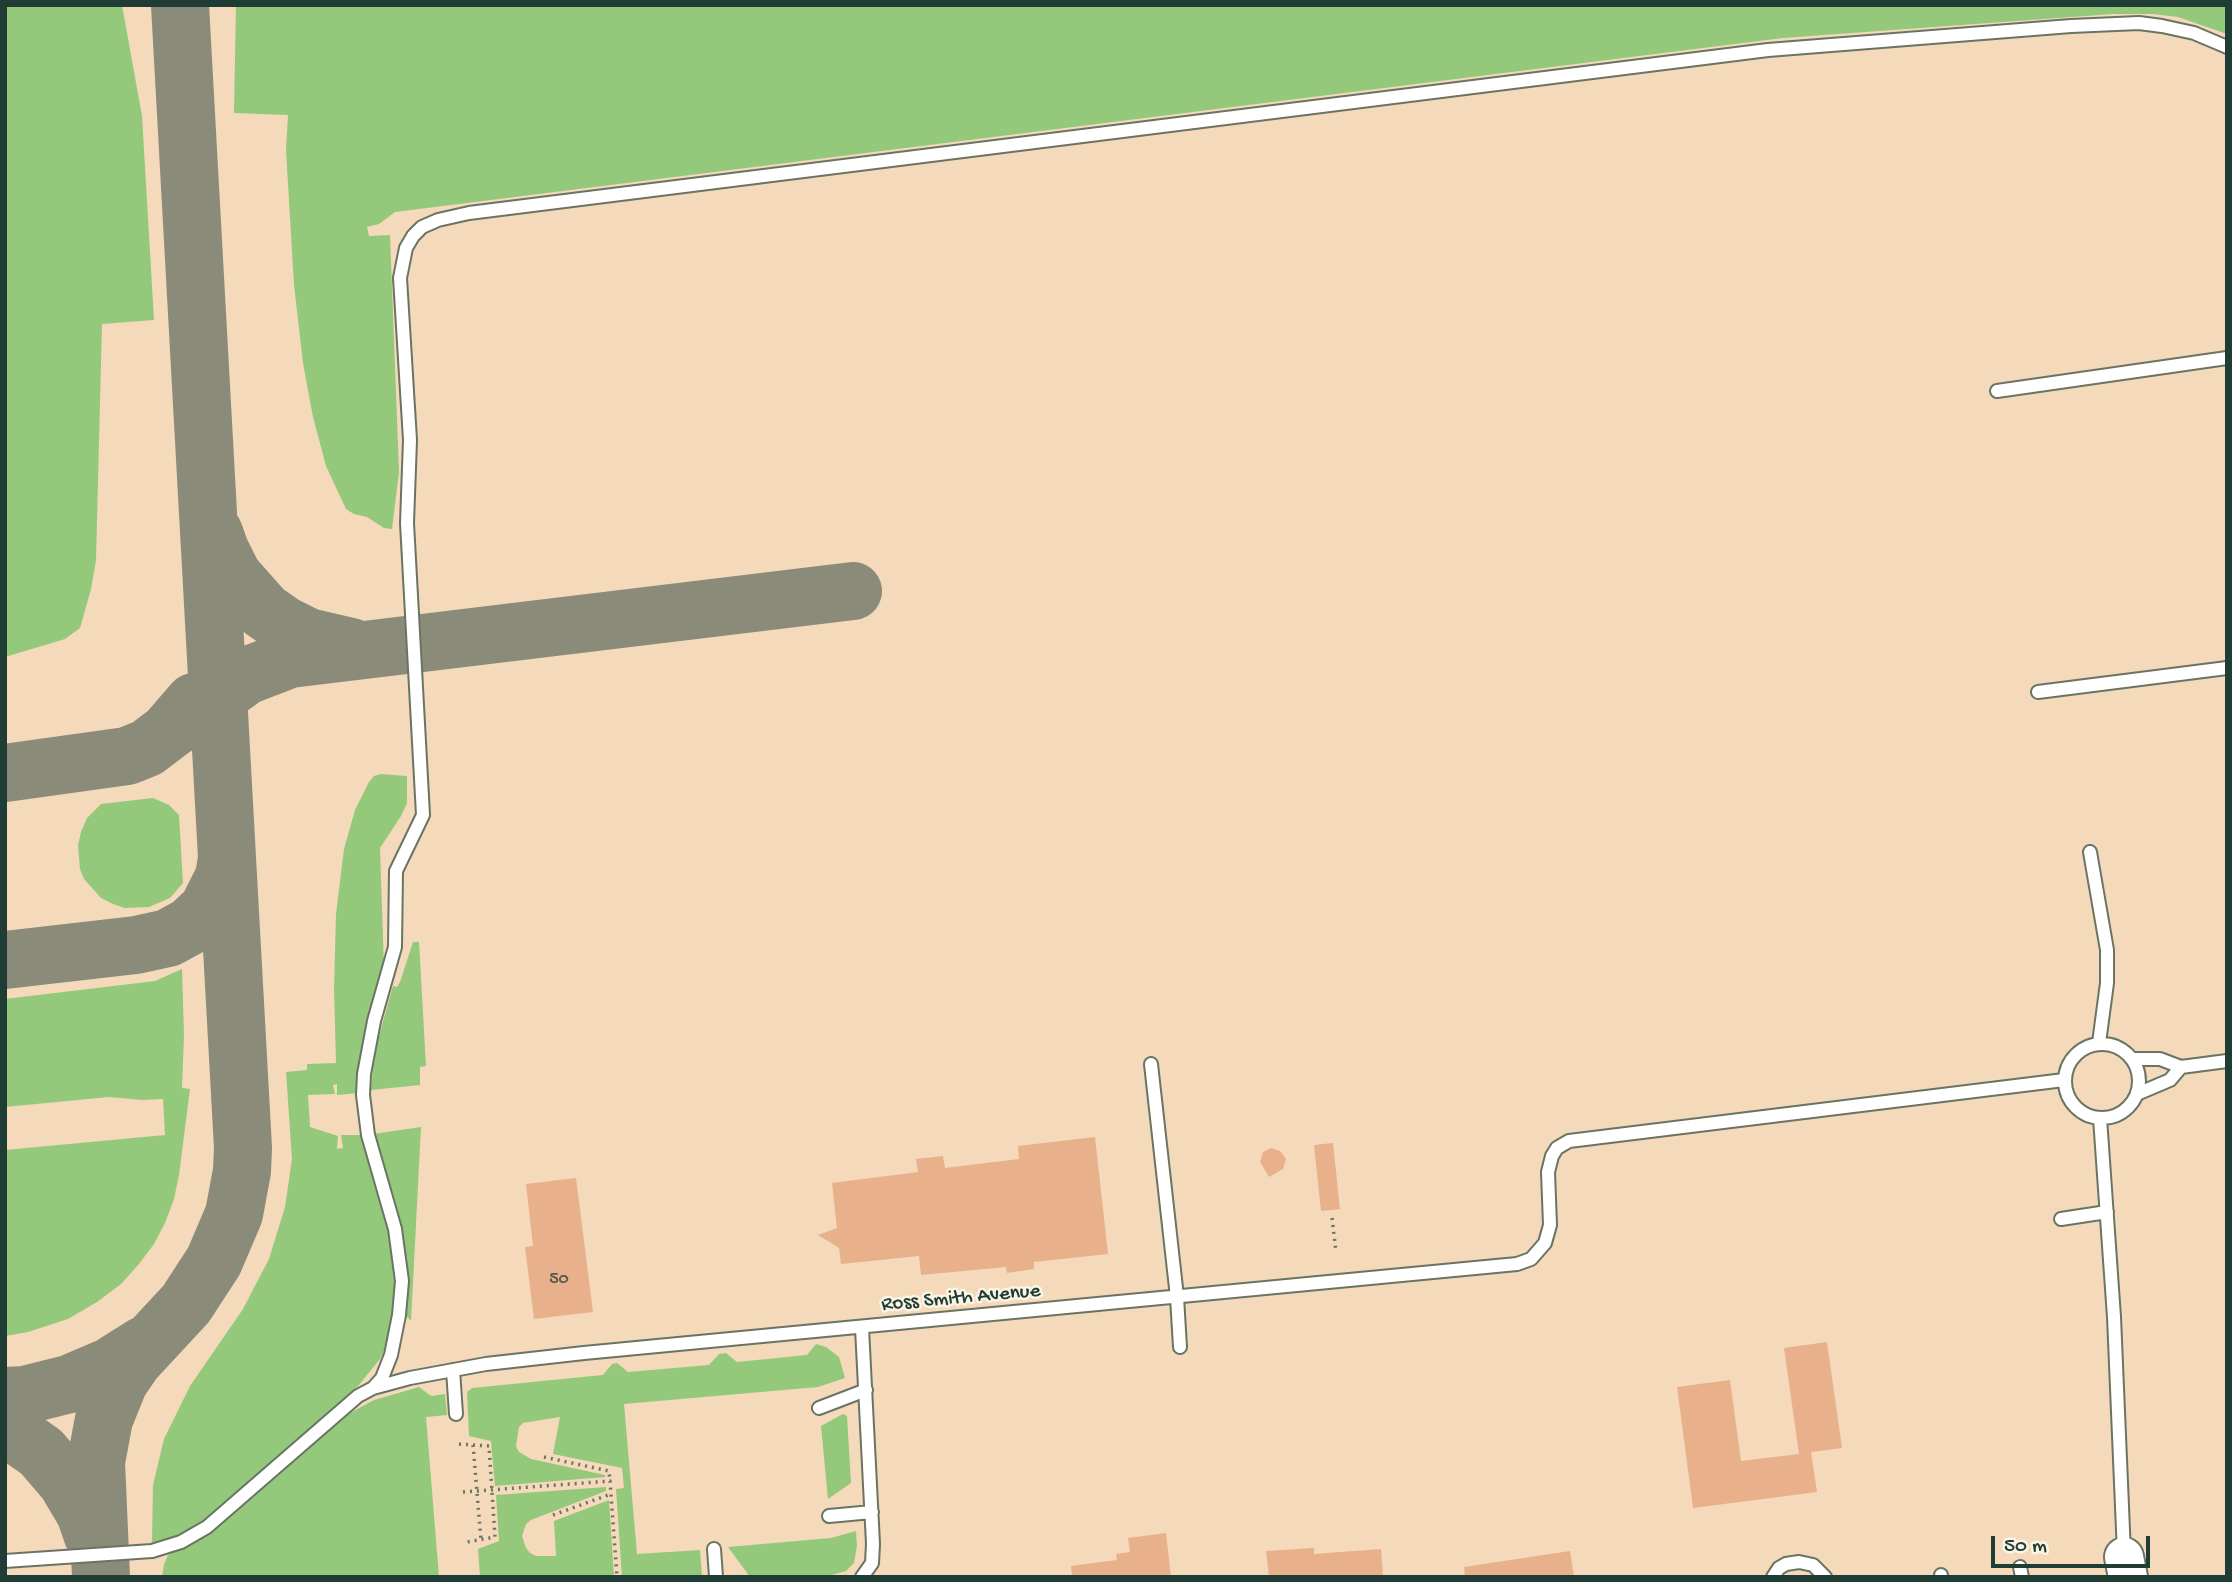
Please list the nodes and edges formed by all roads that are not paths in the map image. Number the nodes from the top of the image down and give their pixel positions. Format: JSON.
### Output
{"nodes":[{"id":1,"x":2227,"y":47,"type":"edge"},
{"id":2,"x":2227,"y":358,"type":"edge"},
{"id":3,"x":1997,"y":391,"type":"dead end"},
{"id":4,"x":2227,"y":668,"type":"edge"},
{"id":5,"x":2038,"y":692,"type":"dead end"},
{"id":6,"x":2090,"y":852,"type":"dead end"},
{"id":7,"x":2099,"y":1044,"type":"junction"},
{"id":8,"x":2133,"y":1059,"type":"junction"},
{"id":9,"x":2227,"y":1061,"type":"edge"},
{"id":10,"x":1151,"y":1063,"type":"dead end"},
{"id":11,"x":2181,"y":1067,"type":"junction"},
{"id":12,"x":2064,"y":1080,"type":"junction"},
{"id":13,"x":2137,"y":1094,"type":"junction"},
{"id":14,"x":2101,"y":1118,"type":"junction"},
{"id":15,"x":2107,"y":1212,"type":"junction"},
{"id":16,"x":2061,"y":1219,"type":"dead end"},
{"id":17,"x":1177,"y":1297,"type":"junction"},
{"id":18,"x":862,"y":1328,"type":"junction"},
{"id":19,"x":1180,"y":1347,"type":"dead end"},
{"id":20,"x":453,"y":1370,"type":"junction"},
{"id":21,"x":373,"y":1388,"type":"junction"},
{"id":22,"x":866,"y":1390,"type":"junction"},
{"id":23,"x":819,"y":1408,"type":"dead end"},
{"id":24,"x":456,"y":1414,"type":"dead end"},
{"id":25,"x":872,"y":1513,"type":"junction"},
{"id":26,"x":829,"y":1516,"type":"dead end"},
{"id":27,"x":714,"y":1549,"type":"dead end"},
{"id":28,"x":5,"y":1561,"type":"edge"},
{"id":29,"x":2125,"y":1570,"type":"edge"},
{"id":30,"x":1819,"y":1576,"type":"edge"},
{"id":31,"x":716,"y":1577,"type":"edge"},
{"id":32,"x":862,"y":1577,"type":"edge"},
{"id":33,"x":1773,"y":1577,"type":"edge"}],
"edges":[{"from":1,"to":21,"type":"lane"},
{"from":2,"to":3,"type":"lane"},
{"from":4,"to":5,"type":"lane"},
{"from":6,"to":7,"type":"lane"},
{"from":7,"to":8,"type":"lane"},
{"from":7,"to":12,"type":"lane"},
{"from":8,"to":11,"type":"lane"},
{"from":8,"to":13,"type":"lane"},
{"from":9,"to":11,"type":"lane"},
{"from":10,"to":17,"type":"lane"},
{"from":11,"to":13,"type":"lane"},
{"from":12,"to":14,"type":"lane"},
{"from":12,"to":17,"type":"lane","name":"Ross Smith Avenue"},
{"from":13,"to":14,"type":"lane"},
{"from":14,"to":15,"type":"lane"},
{"from":15,"to":16,"type":"lane"},
{"from":15,"to":29,"type":"lane"},
{"from":17,"to":18,"type":"lane","name":"Ross Smith Avenue"},
{"from":17,"to":19,"type":"lane"},
{"from":18,"to":20,"type":"lane","name":"Ross Smith Avenue"},
{"from":18,"to":22,"type":"lane"},
{"from":20,"to":21,"type":"lane","name":"Ross Smith Avenue"},
{"from":20,"to":24,"type":"lane"},
{"from":21,"to":28,"type":"lane"},
{"from":22,"to":23,"type":"lane"},
{"from":22,"to":25,"type":"lane"},
{"from":25,"to":26,"type":"lane"},
{"from":25,"to":32,"type":"lane"},
{"from":27,"to":31,"type":"lane"},
{"from":30,"to":33,"type":"lane"}]}
